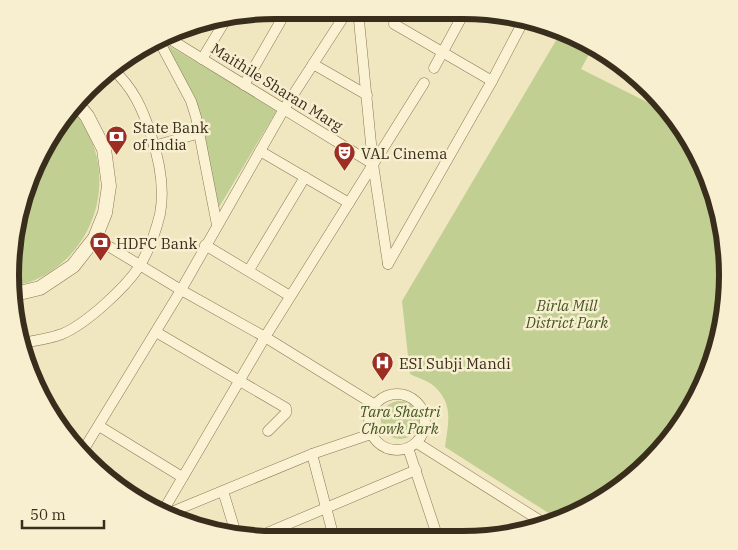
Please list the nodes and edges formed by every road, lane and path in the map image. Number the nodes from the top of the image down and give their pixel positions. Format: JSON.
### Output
{"nodes":[{"id":1,"x":282,"y":19,"type":"edge"},
{"id":2,"x":342,"y":19,"type":"edge"},
{"id":3,"x":359,"y":19,"type":"edge"},
{"id":4,"x":396,"y":19,"type":"edge"},
{"id":5,"x":461,"y":19,"type":"edge"},
{"id":6,"x":223,"y":24,"type":"edge"},
{"id":7,"x":521,"y":26,"type":"edge"},
{"id":8,"x":172,"y":40,"type":"edge"},
{"id":9,"x":161,"y":45,"type":"edge"},
{"id":10,"x":441,"y":53,"type":"junction"},
{"id":11,"x":202,"y":59,"type":"junction"},
{"id":12,"x":313,"y":64,"type":"junction"},
{"id":13,"x":434,"y":68,"type":"dead end"},
{"id":14,"x":117,"y":74,"type":"edge"},
{"id":15,"x":492,"y":81,"type":"junction"},
{"id":16,"x":424,"y":83,"type":"dead end"},
{"id":17,"x":244,"y":85,"type":"junction"},
{"id":18,"x":366,"y":95,"type":"junction"},
{"id":19,"x":81,"y":107,"type":"edge"},
{"id":20,"x":284,"y":109,"type":"junction"},
{"id":21,"x":200,"y":134,"type":"junction"},
{"id":22,"x":154,"y":146,"type":"junction"},
{"id":23,"x":260,"y":151,"type":"junction"},
{"id":24,"x":373,"y":164,"type":"junction"},
{"id":25,"x":304,"y":176,"type":"junction"},
{"id":26,"x":349,"y":203,"type":"junction"},
{"id":27,"x":217,"y":225,"type":"junction"},
{"id":28,"x":95,"y":238,"type":"junction"},
{"id":29,"x":205,"y":245,"type":"junction"},
{"id":30,"x":140,"y":266,"type":"junction"},
{"id":31,"x":248,"y":270,"type":"junction"},
{"id":32,"x":181,"y":290,"type":"junction"},
{"id":33,"x":19,"y":293,"type":"edge"},
{"id":34,"x":290,"y":296,"type":"junction"},
{"id":35,"x":156,"y":332,"type":"junction"},
{"id":36,"x":265,"y":337,"type":"junction"},
{"id":37,"x":27,"y":342,"type":"edge"},
{"id":38,"x":238,"y":380,"type":"junction"},
{"id":39,"x":375,"y":405,"type":"junction"},
{"id":40,"x":99,"y":426,"type":"junction"},
{"id":41,"x":268,"y":431,"type":"dead end"},
{"id":42,"x":371,"y":434,"type":"junction"},
{"id":43,"x":413,"y":446,"type":"junction"},
{"id":44,"x":85,"y":447,"type":"edge"},
{"id":45,"x":312,"y":454,"type":"junction"},
{"id":46,"x":416,"y":470,"type":"junction"},
{"id":47,"x":182,"y":477,"type":"junction"},
{"id":48,"x":223,"y":491,"type":"junction"},
{"id":49,"x":165,"y":506,"type":"edge"},
{"id":50,"x":326,"y":508,"type":"junction"},
{"id":51,"x":543,"y":509,"type":"dead end"},
{"id":52,"x":175,"y":511,"type":"edge"},
{"id":53,"x":544,"y":518,"type":"edge"},
{"id":54,"x":539,"y":520,"type":"edge"},
{"id":55,"x":234,"y":528,"type":"edge"},
{"id":56,"x":272,"y":531,"type":"edge"},
{"id":57,"x":332,"y":531,"type":"edge"},
{"id":58,"x":436,"y":531,"type":"edge"}],
"edges":[{"from":1,"to":17,"type":"street"},
{"from":2,"to":12,"type":"street"},
{"from":3,"to":18,"type":"street"},
{"from":4,"to":10,"type":"street"},
{"from":5,"to":10,"type":"street"},
{"from":6,"to":11,"type":"street"},
{"from":7,"to":15,"type":"street"},
{"from":8,"to":11,"type":"street","name":"Maithile Sharan Marg"},
{"from":9,"to":21,"type":"street"},
{"from":10,"to":13,"type":"street"},
{"from":10,"to":15,"type":"street"},
{"from":11,"to":17,"type":"street","name":"Maithile Sharan Marg"},
{"from":12,"to":18,"type":"street"},
{"from":12,"to":20,"type":"street"},
{"from":14,"to":22,"type":"street"},
{"from":15,"to":24,"type":"street"},
{"from":16,"to":24,"type":"street"},
{"from":17,"to":20,"type":"street","name":"Maithile Sharan Marg"},
{"from":18,"to":24,"type":"street"},
{"from":19,"to":28,"type":"street"},
{"from":20,"to":23,"type":"street"},
{"from":20,"to":24,"type":"street","name":"Maithile Sharan Marg"},
{"from":21,"to":22,"type":"street"},
{"from":21,"to":27,"type":"street"},
{"from":22,"to":30,"type":"street"},
{"from":23,"to":25,"type":"street"},
{"from":23,"to":27,"type":"street"},
{"from":24,"to":26,"type":"street"},
{"from":25,"to":26,"type":"street"},
{"from":25,"to":31,"type":"street"},
{"from":26,"to":34,"type":"street"},
{"from":27,"to":29,"type":"street"},
{"from":28,"to":30,"type":"street"},
{"from":28,"to":33,"type":"street"},
{"from":29,"to":31,"type":"street"},
{"from":29,"to":32,"type":"street"},
{"from":30,"to":32,"type":"street"},
{"from":30,"to":37,"type":"street"},
{"from":31,"to":34,"type":"street"},
{"from":32,"to":35,"type":"street"},
{"from":32,"to":36,"type":"street"},
{"from":34,"to":36,"type":"street"},
{"from":35,"to":38,"type":"street"},
{"from":35,"to":40,"type":"street"},
{"from":36,"to":38,"type":"street"},
{"from":36,"to":39,"type":"street"},
{"from":38,"to":41,"type":"street"},
{"from":38,"to":47,"type":"street"},
{"from":39,"to":42,"type":"street"},
{"from":39,"to":43,"type":"street"},
{"from":40,"to":44,"type":"street"},
{"from":40,"to":47,"type":"street"},
{"from":42,"to":43,"type":"street"},
{"from":42,"to":45,"type":"street"},
{"from":43,"to":46,"type":"street"},
{"from":43,"to":54,"type":"street"},
{"from":45,"to":48,"type":"street"},
{"from":45,"to":50,"type":"street"},
{"from":46,"to":50,"type":"street"},
{"from":46,"to":58,"type":"street"},
{"from":47,"to":49,"type":"street"},
{"from":48,"to":52,"type":"street"},
{"from":48,"to":55,"type":"street"},
{"from":50,"to":56,"type":"street"},
{"from":50,"to":57,"type":"street"},
{"from":51,"to":53,"type":"street"}]}
